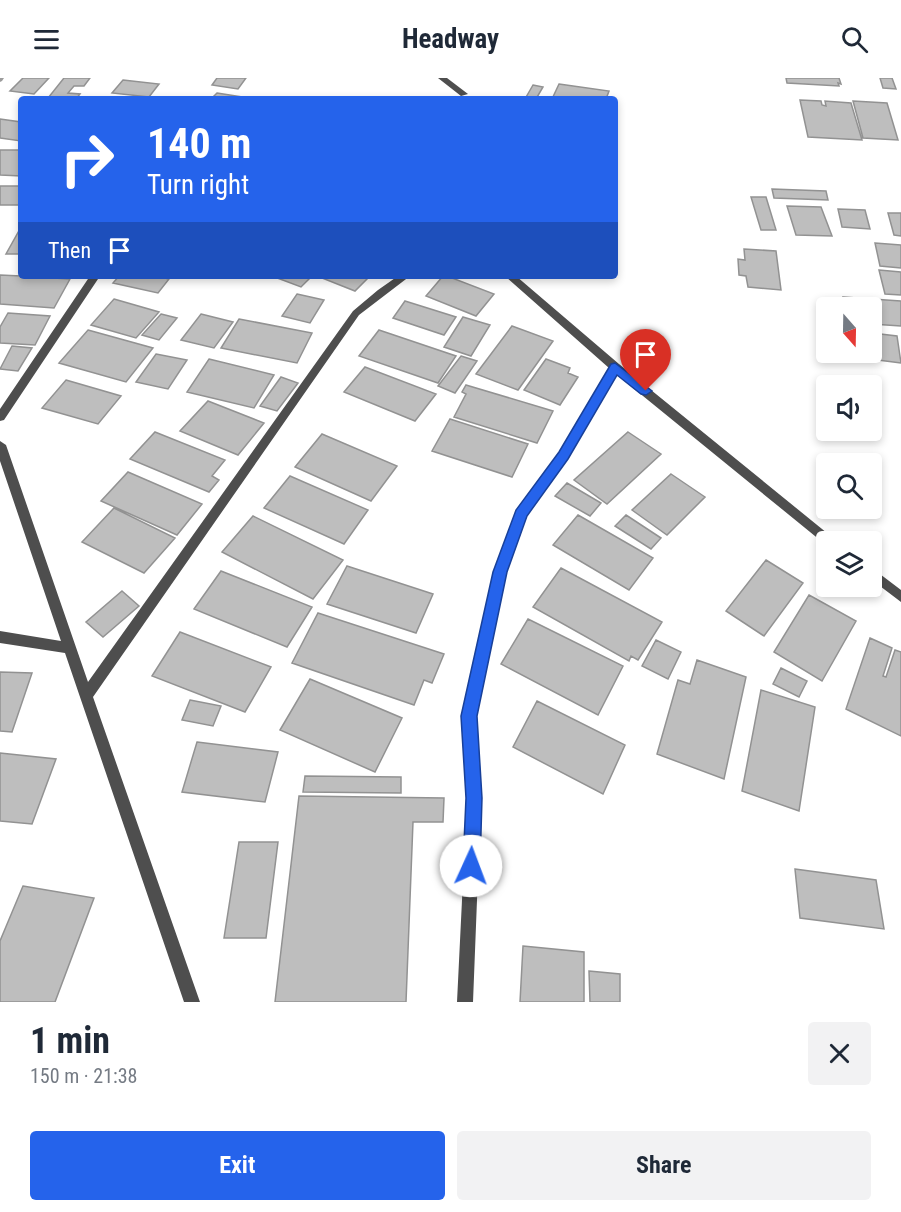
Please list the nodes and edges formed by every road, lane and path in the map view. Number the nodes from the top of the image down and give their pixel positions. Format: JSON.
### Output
{"nodes":[{"id":1,"x":442,"y":78,"type":"edge"},
{"id":2,"x":464,"y":94,"type":"dead end"},
{"id":3,"x":93,"y":279,"type":"edge"},
{"id":4,"x":400,"y":279,"type":"edge"},
{"id":5,"x":513,"y":279,"type":"edge"},
{"id":6,"x":615,"y":367,"type":"junction"},
{"id":7,"x":0,"y":417,"type":"edge"},
{"id":8,"x":0,"y":445,"type":"edge"},
{"id":9,"x":818,"y":531,"type":"edge"},
{"id":10,"x":882,"y":581,"type":"edge"},
{"id":11,"x":901,"y":597,"type":"edge"},
{"id":12,"x":0,"y":637,"type":"edge"},
{"id":13,"x":70,"y":648,"type":"junction"},
{"id":14,"x":86,"y":696,"type":"junction"},
{"id":15,"x":192,"y":1002,"type":"edge"},
{"id":16,"x":465,"y":1002,"type":"edge"}],
"edges":[{"from":1,"to":2,"type":"street"},
{"from":3,"to":7,"type":"street"},
{"from":4,"to":14,"type":"street"},
{"from":5,"to":6,"type":"street"},
{"from":6,"to":9,"type":"street"},
{"from":6,"to":16,"type":"street"},
{"from":8,"to":13,"type":"street"},
{"from":10,"to":11,"type":"street"},
{"from":12,"to":13,"type":"street"},
{"from":13,"to":14,"type":"street"},
{"from":14,"to":15,"type":"street"}]}
